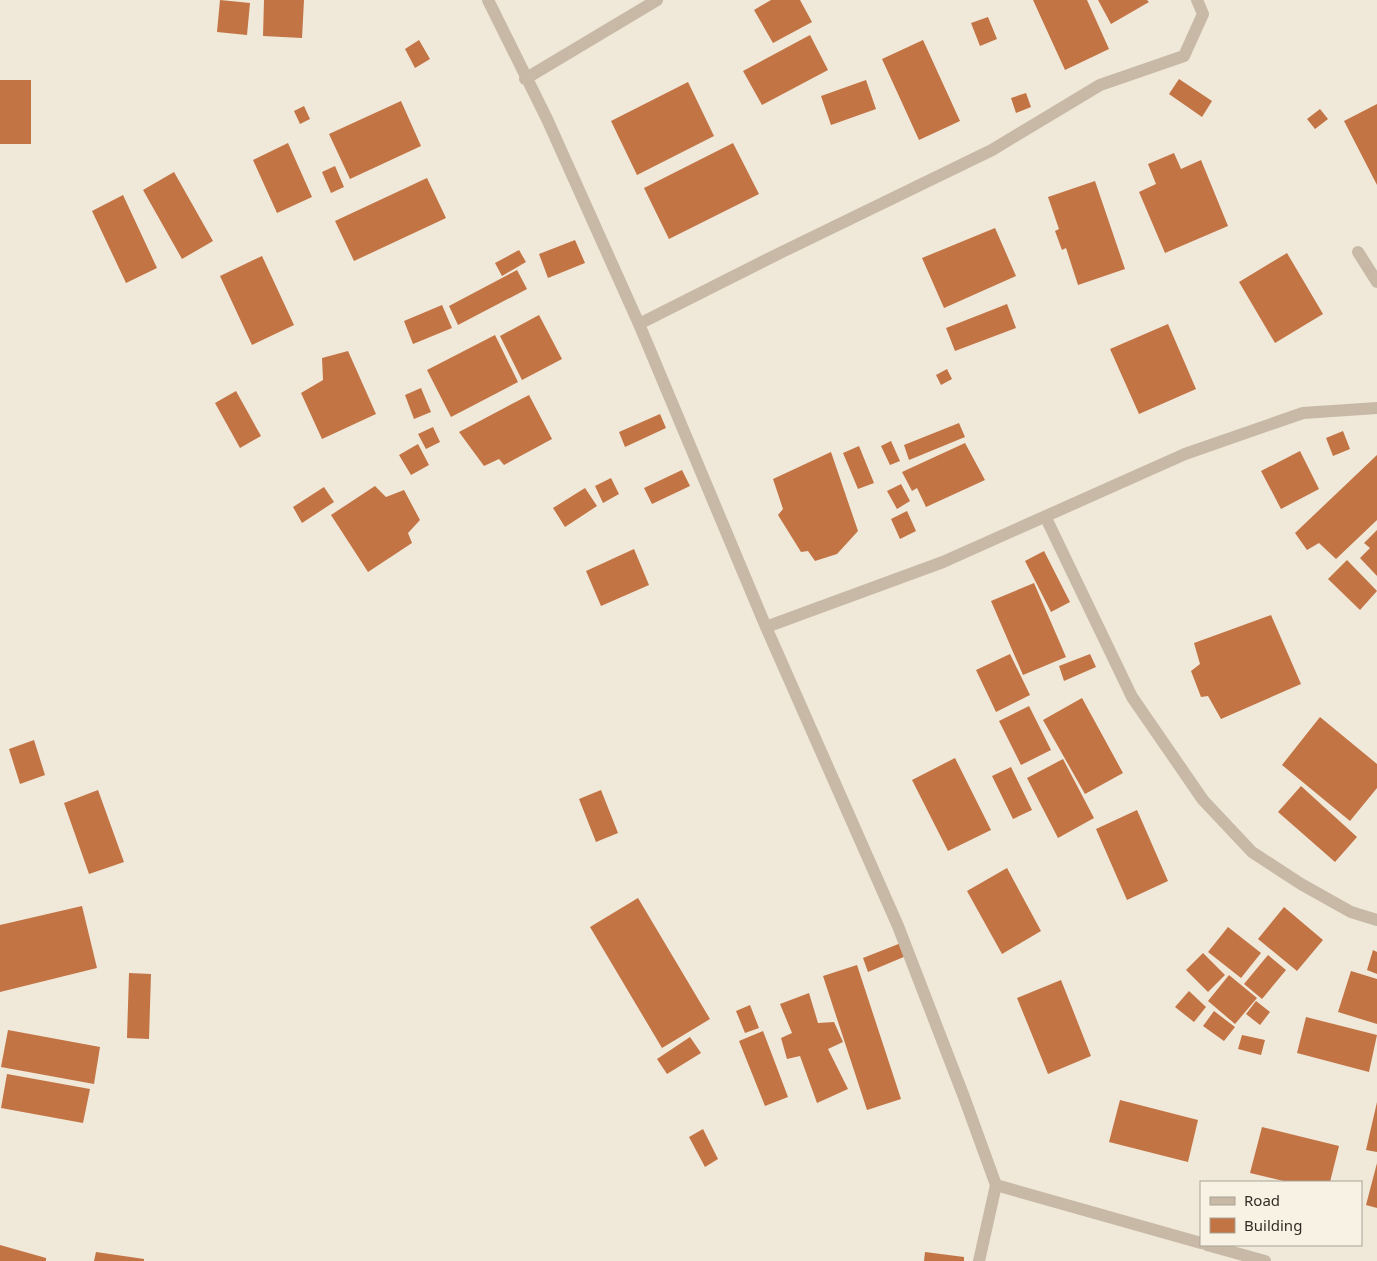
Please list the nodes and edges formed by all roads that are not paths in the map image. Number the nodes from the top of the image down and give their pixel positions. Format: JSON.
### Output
{"nodes":[{"id":1,"x":488,"y":0,"type":"edge"},
{"id":2,"x":657,"y":0,"type":"edge"},
{"id":3,"x":1197,"y":0,"type":"edge"},
{"id":4,"x":526,"y":79,"type":"junction"},
{"id":5,"x":1358,"y":252,"type":"dead end"},
{"id":6,"x":1377,"y":282,"type":"edge"},
{"id":7,"x":639,"y":324,"type":"junction"},
{"id":8,"x":1377,"y":408,"type":"edge"},
{"id":9,"x":1046,"y":518,"type":"junction"},
{"id":10,"x":766,"y":627,"type":"junction"},
{"id":11,"x":1377,"y":920,"type":"edge"},
{"id":12,"x":996,"y":1185,"type":"junction"},
{"id":13,"x":1200,"y":1243,"type":"edge"},
{"id":14,"x":1211,"y":1246,"type":"edge"},
{"id":15,"x":980,"y":1261,"type":"edge"},
{"id":16,"x":1265,"y":1261,"type":"edge"}],
"edges":[{"from":1,"to":4,"type":"street"},
{"from":2,"to":4,"type":"street"},
{"from":3,"to":7,"type":"street"},
{"from":4,"to":7,"type":"street"},
{"from":5,"to":6,"type":"street"},
{"from":7,"to":10,"type":"street"},
{"from":8,"to":9,"type":"street"},
{"from":9,"to":10,"type":"street"},
{"from":9,"to":11,"type":"street"},
{"from":10,"to":12,"type":"street"},
{"from":12,"to":13,"type":"street"},
{"from":12,"to":15,"type":"street"},
{"from":14,"to":16,"type":"street"}]}
